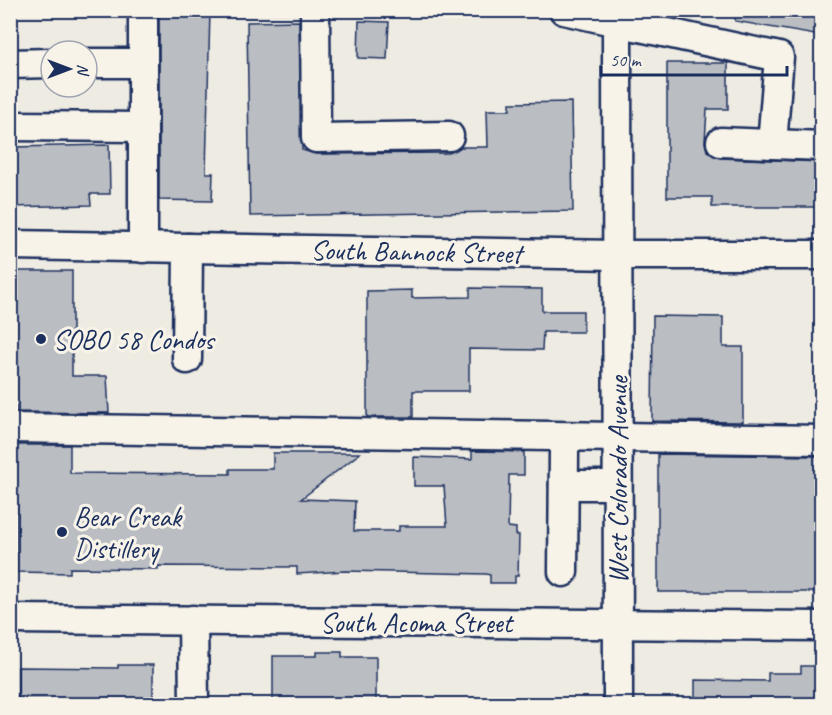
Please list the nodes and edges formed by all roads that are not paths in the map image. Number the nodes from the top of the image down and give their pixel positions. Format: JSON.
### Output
{"nodes":[{"id":1,"x":143,"y":10,"type":"edge"},
{"id":2,"x":315,"y":10,"type":"edge"},
{"id":3,"x":564,"y":10,"type":"edge"},
{"id":4,"x":617,"y":22,"type":"junction"},
{"id":5,"x":39,"y":63,"type":"edge"},
{"id":6,"x":99,"y":63,"type":"edge"},
{"id":7,"x":143,"y":63,"type":"junction"},
{"id":8,"x":10,"y":64,"type":"edge"},
{"id":9,"x":10,"y":126,"type":"edge"},
{"id":10,"x":143,"y":127,"type":"junction"},
{"id":11,"x":449,"y":136,"type":"dead end"},
{"id":12,"x":721,"y":142,"type":"dead end"},
{"id":13,"x":772,"y":144,"type":"junction"},
{"id":14,"x":822,"y":146,"type":"edge"},
{"id":15,"x":10,"y":245,"type":"edge"},
{"id":16,"x":143,"y":248,"type":"junction"},
{"id":17,"x":188,"y":248,"type":"junction"},
{"id":18,"x":616,"y":255,"type":"junction"},
{"id":19,"x":822,"y":255,"type":"edge"},
{"id":20,"x":187,"y":359,"type":"dead end"},
{"id":21,"x":10,"y":428,"type":"edge"},
{"id":22,"x":617,"y":438,"type":"junction"},
{"id":23,"x":822,"y":440,"type":"edge"},
{"id":24,"x":564,"y":450,"type":"dead end"},
{"id":25,"x":564,"y":485,"type":"junction"},
{"id":26,"x":617,"y":485,"type":"junction"},
{"id":27,"x":563,"y":572,"type":"dead end"},
{"id":28,"x":10,"y":619,"type":"edge"},
{"id":29,"x":193,"y":620,"type":"junction"},
{"id":30,"x":617,"y":624,"type":"junction"},
{"id":31,"x":822,"y":626,"type":"edge"},
{"id":32,"x":194,"y":705,"type":"edge"},
{"id":33,"x":618,"y":705,"type":"edge"}],
"edges":[{"from":1,"to":7,"type":"street"},
{"from":2,"to":11,"type":"street"},
{"from":3,"to":4,"type":"street"},
{"from":4,"to":13,"type":"street"},
{"from":4,"to":18,"type":"street","name":"West Colorado Avenue"},
{"from":5,"to":8,"type":"street"},
{"from":6,"to":7,"type":"street"},
{"from":7,"to":10,"type":"street"},
{"from":9,"to":10,"type":"street"},
{"from":10,"to":16,"type":"street"},
{"from":12,"to":13,"type":"street"},
{"from":13,"to":14,"type":"street"},
{"from":15,"to":16,"type":"street","name":"South Bannock Street"},
{"from":16,"to":17,"type":"street","name":"South Bannock Street"},
{"from":17,"to":18,"type":"street","name":"South Bannock Street"},
{"from":17,"to":20,"type":"street"},
{"from":18,"to":19,"type":"street","name":"South Bannock Street"},
{"from":18,"to":22,"type":"street","name":"West Colorado Avenue"},
{"from":21,"to":22,"type":"street"},
{"from":22,"to":23,"type":"street"},
{"from":22,"to":26,"type":"street","name":"West Colorado Avenue"},
{"from":24,"to":25,"type":"street"},
{"from":25,"to":26,"type":"street"},
{"from":25,"to":27,"type":"street"},
{"from":26,"to":30,"type":"street","name":"West Colorado Avenue"},
{"from":28,"to":29,"type":"street","name":"South Acoma Street"},
{"from":29,"to":30,"type":"street","name":"South Acoma Street"},
{"from":29,"to":32,"type":"street"},
{"from":30,"to":31,"type":"street","name":"South Acoma Street"},
{"from":30,"to":33,"type":"street","name":"West Colorado Avenue"}]}
